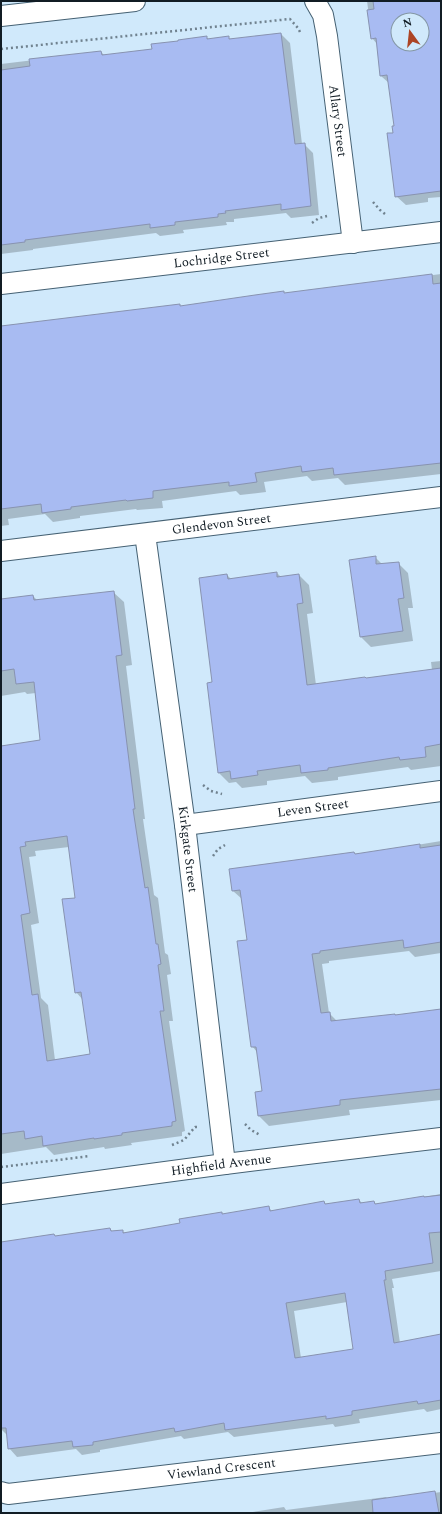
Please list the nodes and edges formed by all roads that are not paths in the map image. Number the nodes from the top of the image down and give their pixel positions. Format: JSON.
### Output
{"nodes":[{"id":1,"x":135,"y":1,"type":"edge"},
{"id":2,"x":315,"y":1,"type":"edge"},
{"id":3,"x":1,"y":16,"type":"edge"},
{"id":4,"x":441,"y":232,"type":"edge"},
{"id":5,"x":353,"y":243,"type":"junction"},
{"id":6,"x":1,"y":284,"type":"edge"},
{"id":7,"x":441,"y":497,"type":"edge"},
{"id":8,"x":145,"y":534,"type":"junction"},
{"id":9,"x":1,"y":552,"type":"edge"},
{"id":10,"x":441,"y":791,"type":"edge"},
{"id":11,"x":186,"y":825,"type":"junction"},
{"id":12,"x":441,"y":1138,"type":"edge"},
{"id":13,"x":226,"y":1164,"type":"junction"},
{"id":14,"x":1,"y":1194,"type":"edge"},
{"id":15,"x":441,"y":1443,"type":"edge"},
{"id":16,"x":1,"y":1492,"type":"edge"}],
"edges":[{"from":1,"to":3,"type":"street"},
{"from":2,"to":5,"type":"street","name":"Allary Street"},
{"from":4,"to":5,"type":"street","name":"Lochridge Street"},
{"from":5,"to":6,"type":"street","name":"Lochridge Street"},
{"from":7,"to":8,"type":"street","name":"Glendevon Street"},
{"from":8,"to":9,"type":"street","name":"Glendevon Street"},
{"from":8,"to":11,"type":"street","name":"Kirkgate Street"},
{"from":10,"to":11,"type":"street","name":"Leven Street"},
{"from":11,"to":13,"type":"street","name":"Kirkgate Street"},
{"from":12,"to":13,"type":"street","name":"Highfield Avenue"},
{"from":13,"to":14,"type":"street","name":"Highfield Avenue"},
{"from":15,"to":16,"type":"street","name":"Viewland Crescent"}]}
